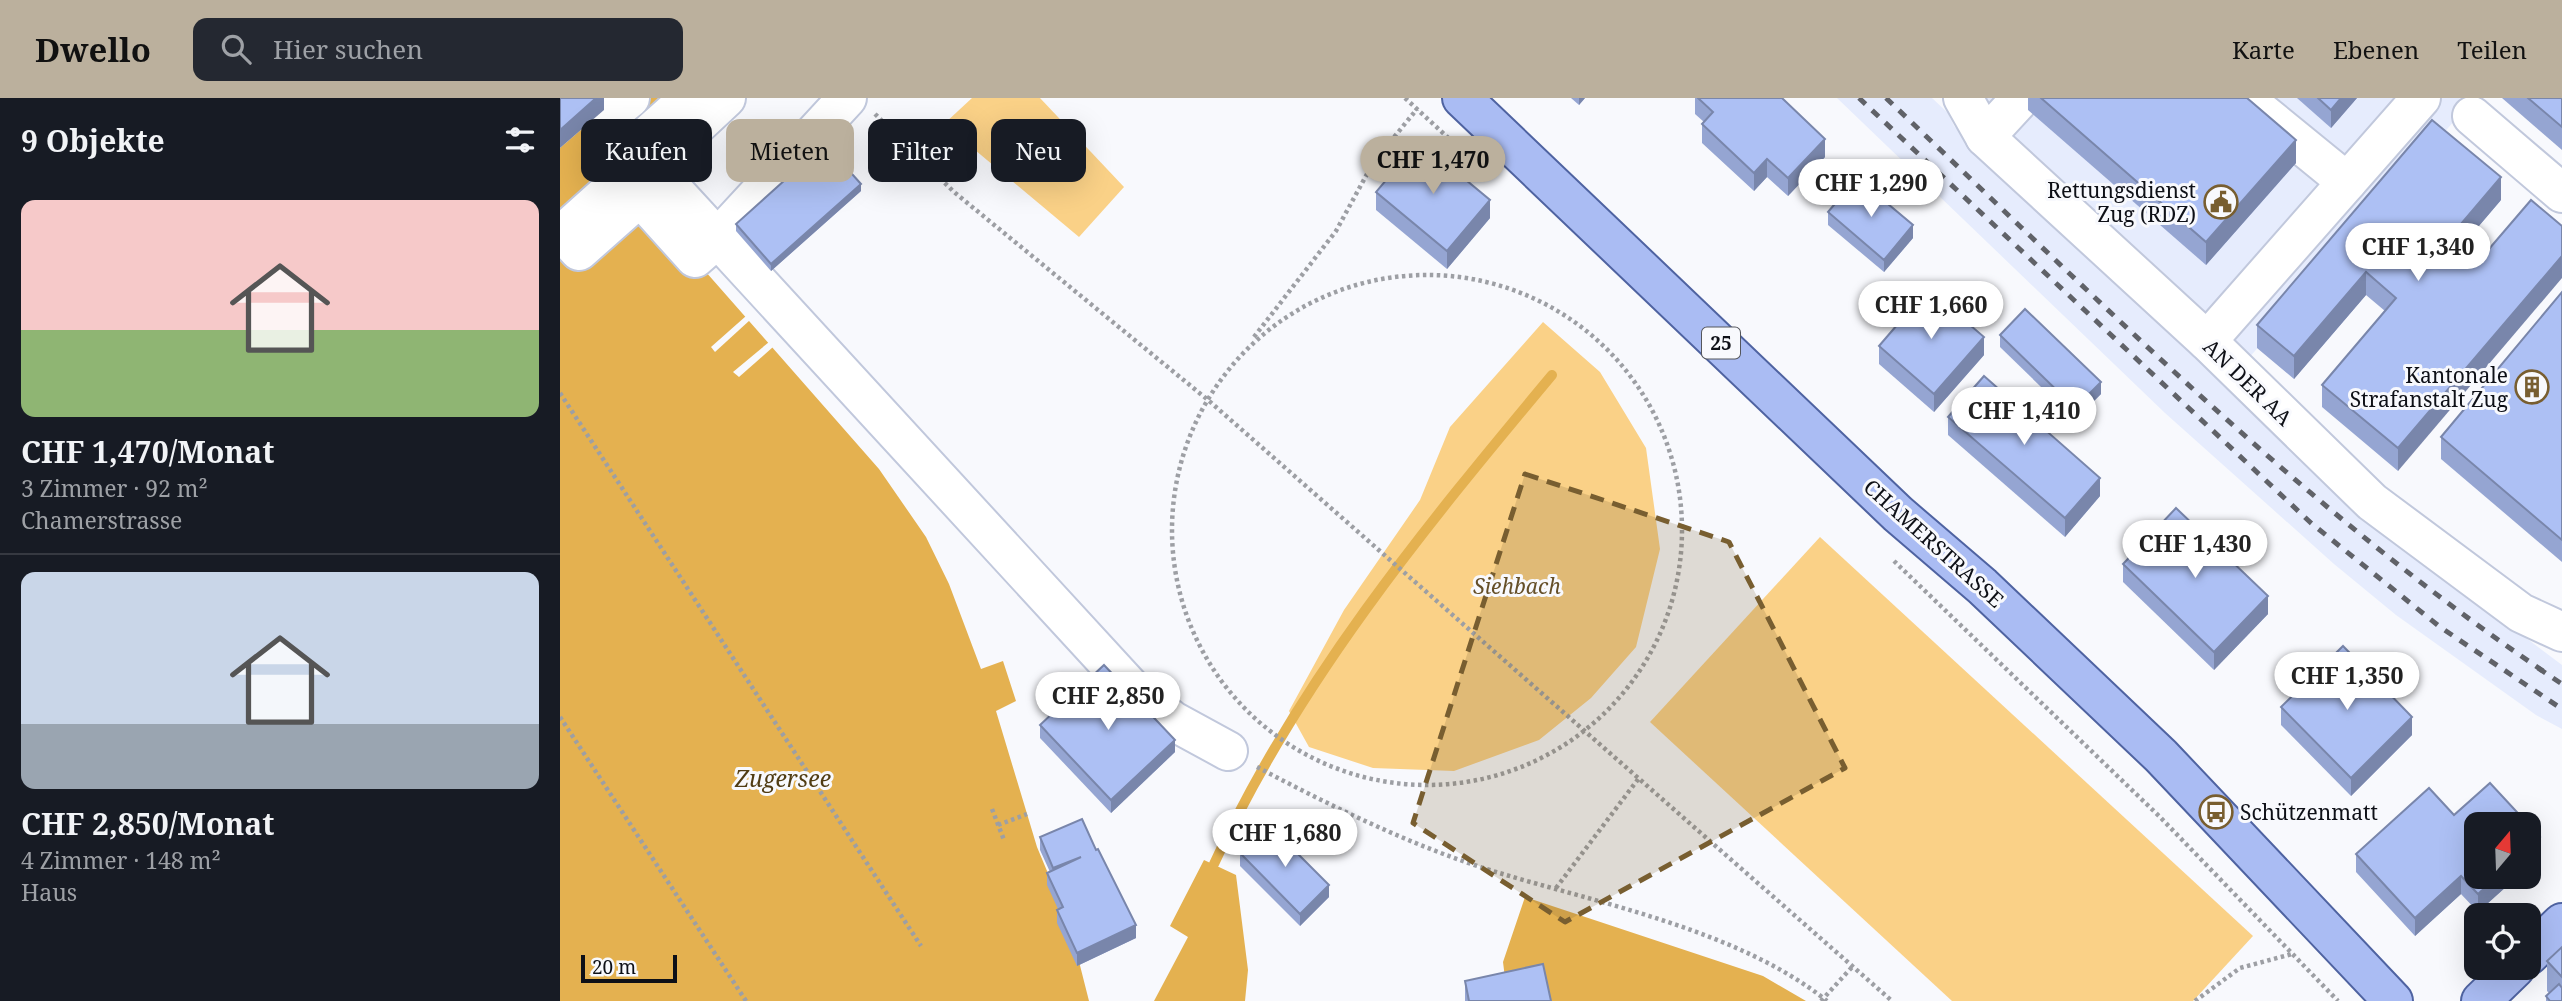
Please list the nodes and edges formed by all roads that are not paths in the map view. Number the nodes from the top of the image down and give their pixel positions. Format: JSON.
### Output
{"nodes":[{"id":1,"x":593,"y":98,"type":"edge"},
{"id":2,"x":630,"y":98,"type":"edge"},
{"id":3,"x":683,"y":98,"type":"edge"},
{"id":4,"x":726,"y":98,"type":"edge"},
{"id":5,"x":1462,"y":98,"type":"edge"},
{"id":6,"x":1963,"y":98,"type":"edge"},
{"id":7,"x":2021,"y":98,"type":"edge"},
{"id":8,"x":2244,"y":98,"type":"edge"},
{"id":9,"x":2421,"y":98,"type":"edge"},
{"id":10,"x":858,"y":103,"type":"edge"},
{"id":11,"x":2472,"y":116,"type":"dead end"},
{"id":12,"x":1985,"y":137,"type":"junction"},
{"id":13,"x":2347,"y":182,"type":"junction"},
{"id":14,"x":2562,"y":193,"type":"edge"},
{"id":15,"x":717,"y":239,"type":"junction"},
{"id":16,"x":2207,"y":341,"type":"junction"},
{"id":17,"x":2562,"y":632,"type":"edge"},
{"id":18,"x":1228,"y":751,"type":"dead end"},
{"id":19,"x":2562,"y":923,"type":"edge"},
{"id":20,"x":2541,"y":943,"type":"edge"},
{"id":21,"x":2503,"y":980,"type":"edge"},
{"id":22,"x":2393,"y":1001,"type":"edge"},
{"id":23,"x":2481,"y":1001,"type":"edge"}],
"edges":[{"from":1,"to":2,"type":"street"},
{"from":3,"to":15,"type":"street"},
{"from":4,"to":15,"type":"street"},
{"from":5,"to":22,"type":"main road","name":"CHAMERSTRASSE","number":"25"},
{"from":6,"to":12,"type":"street","name":"AN DER AA"},
{"from":7,"to":12,"type":"street"},
{"from":8,"to":13,"type":"street"},
{"from":9,"to":13,"type":"street"},
{"from":10,"to":15,"type":"street"},
{"from":11,"to":14,"type":"street"},
{"from":12,"to":16,"type":"street","name":"AN DER AA"},
{"from":13,"to":16,"type":"street"},
{"from":15,"to":18,"type":"street"},
{"from":16,"to":17,"type":"street","name":"AN DER AA"},
{"from":19,"to":20,"type":"main road"},
{"from":21,"to":23,"type":"main road"}]}
